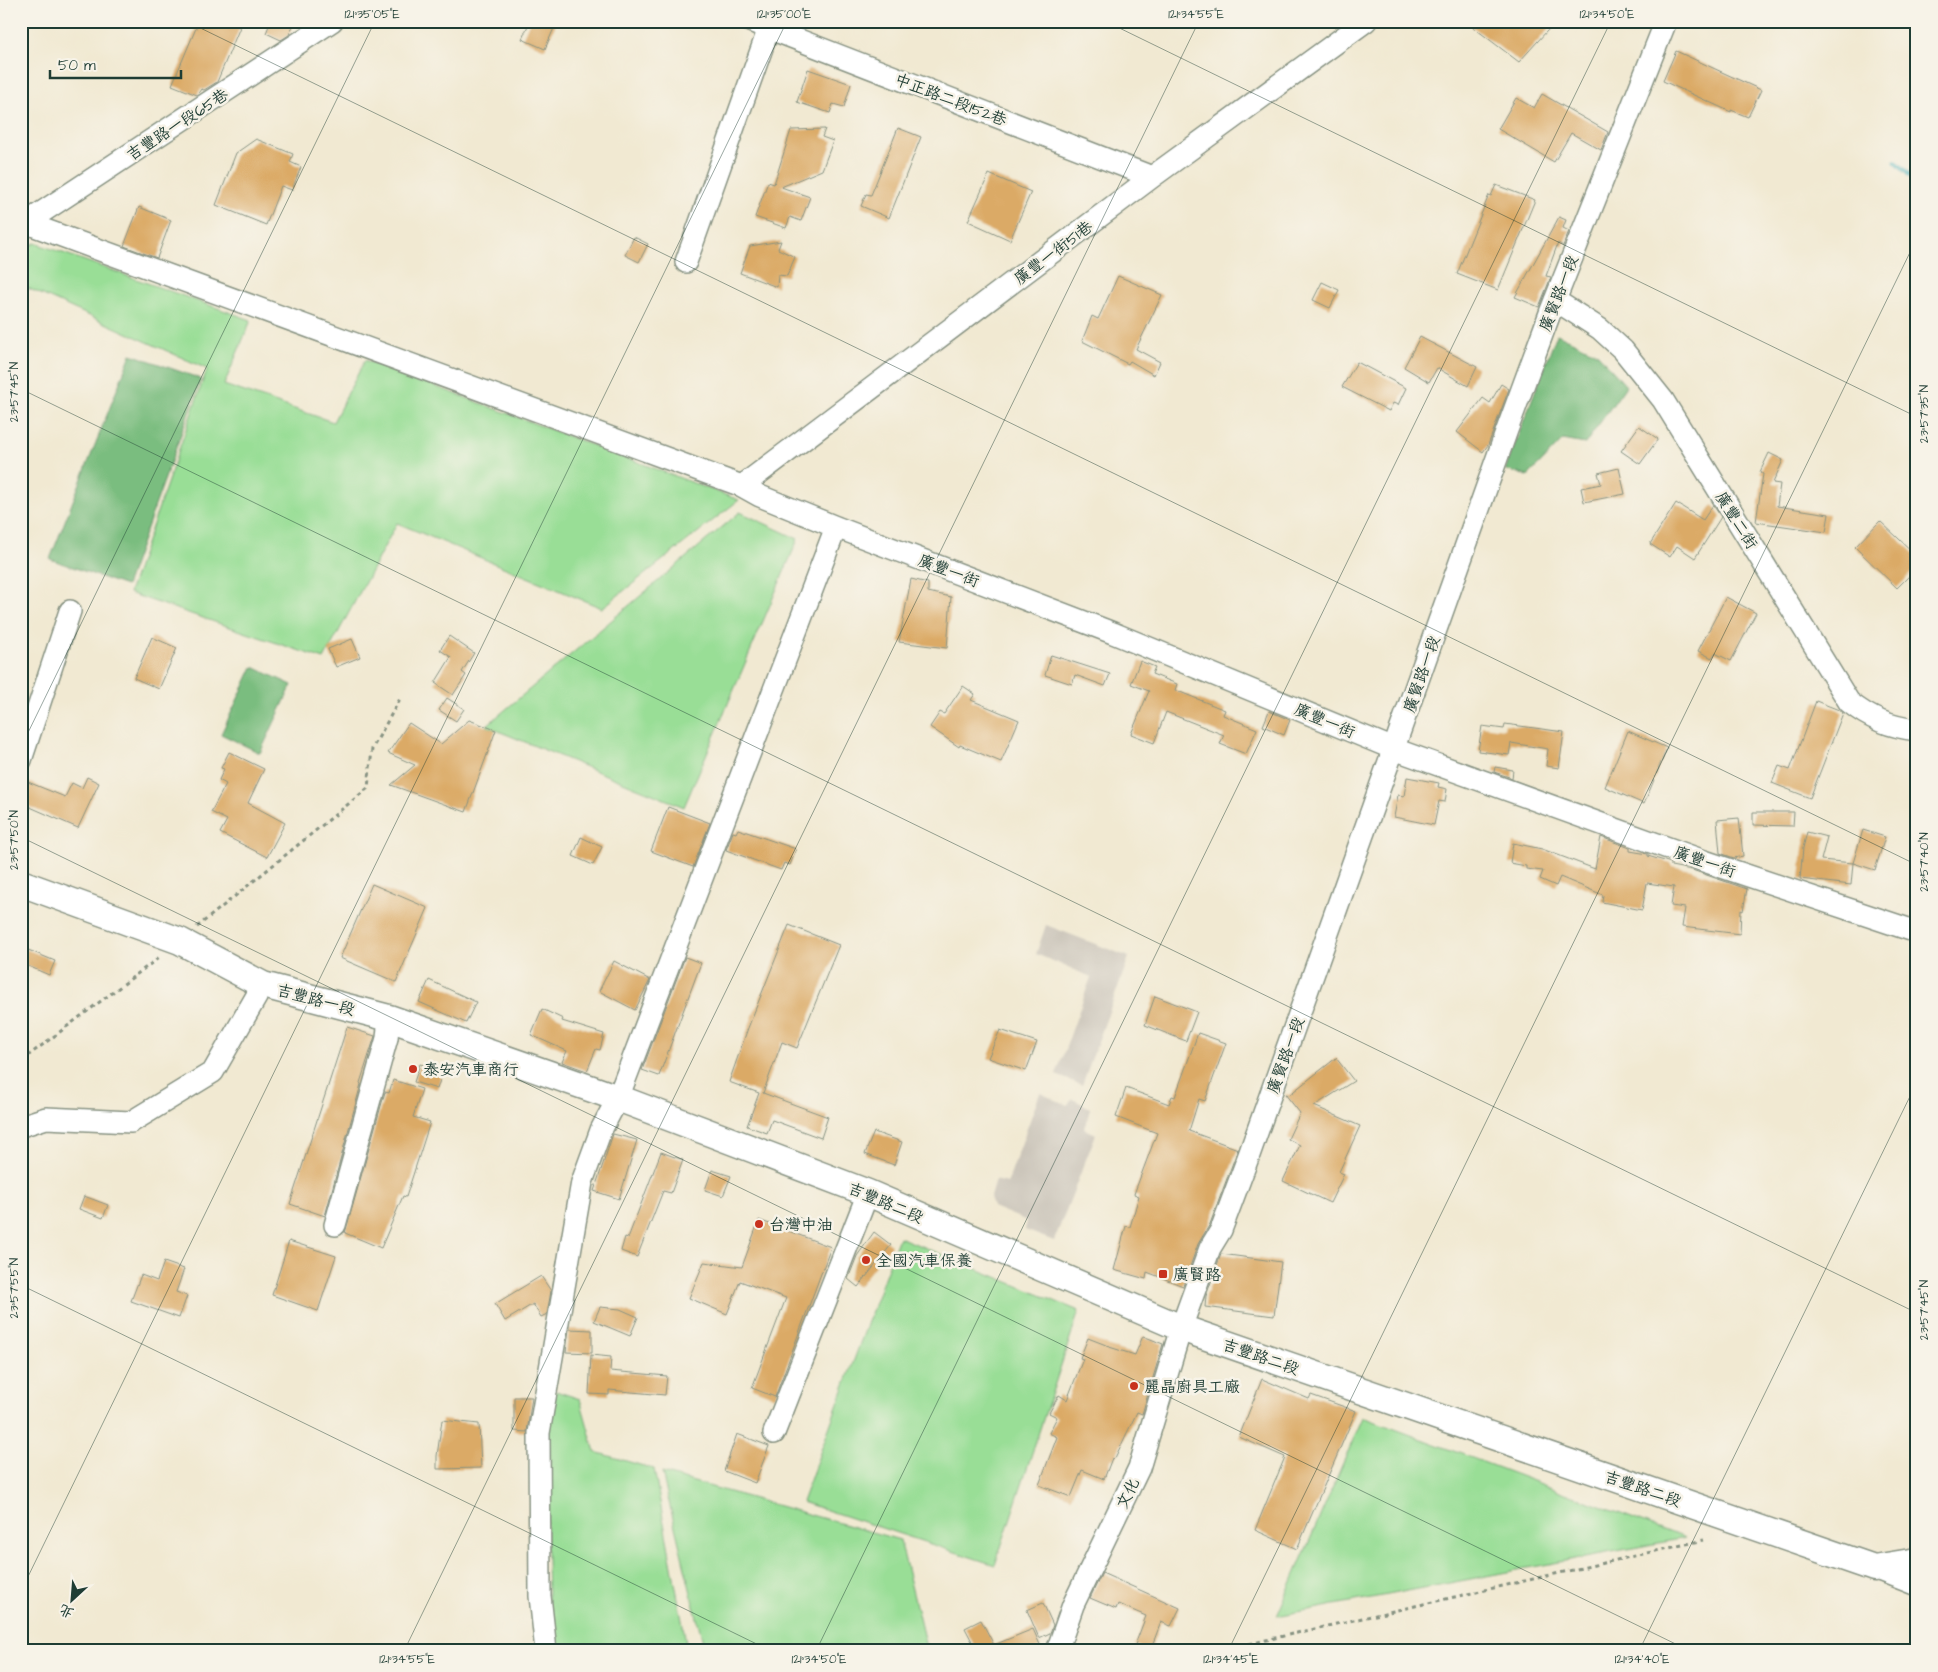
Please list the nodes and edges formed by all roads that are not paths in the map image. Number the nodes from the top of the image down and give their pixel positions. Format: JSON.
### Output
{"nodes":[{"id":1,"x":332,"y":21,"type":"edge"},
{"id":2,"x":1366,"y":21,"type":"edge"},
{"id":3,"x":1666,"y":21,"type":"edge"},
{"id":4,"x":760,"y":24,"type":"edge"},
{"id":5,"x":1152,"y":178,"type":"junction"},
{"id":6,"x":23,"y":224,"type":"edge"},
{"id":7,"x":686,"y":262,"type":"dead end"},
{"id":8,"x":1555,"y":300,"type":"junction"},
{"id":9,"x":742,"y":486,"type":"junction"},
{"id":10,"x":836,"y":526,"type":"junction"},
{"id":11,"x":70,"y":611,"type":"dead end"},
{"id":12,"x":1917,"y":730,"type":"edge"},
{"id":13,"x":1394,"y":749,"type":"junction"},
{"id":14,"x":21,"y":760,"type":"edge"},
{"id":15,"x":21,"y":883,"type":"edge"},
{"id":16,"x":1917,"y":932,"type":"edge"},
{"id":17,"x":263,"y":985,"type":"junction"},
{"id":18,"x":389,"y":1018,"type":"junction"},
{"id":19,"x":618,"y":1098,"type":"junction"},
{"id":20,"x":21,"y":1126,"type":"edge"},
{"id":21,"x":868,"y":1193,"type":"junction"},
{"id":22,"x":335,"y":1225,"type":"dead end"},
{"id":23,"x":1181,"y":1328,"type":"junction"},
{"id":24,"x":774,"y":1433,"type":"dead end"},
{"id":25,"x":1917,"y":1561,"type":"edge"},
{"id":26,"x":1874,"y":1568,"type":"junction"},
{"id":27,"x":1917,"y":1585,"type":"edge"},
{"id":28,"x":546,"y":1651,"type":"edge"},
{"id":29,"x":1057,"y":1651,"type":"edge"}],
"edges":[{"from":1,"to":6,"type":"street","name":"吉豐路一段65巷"},
{"from":2,"to":5,"type":"street","name":"廣豐一街51巷"},
{"from":3,"to":8,"type":"street","name":"廣賢路一段"},
{"from":4,"to":5,"type":"street","name":"中正路二段152巷"},
{"from":4,"to":7,"type":"street"},
{"from":5,"to":9,"type":"street","name":"廣豐一街51巷"},
{"from":6,"to":9,"type":"street","name":"廣豐一街"},
{"from":8,"to":12,"type":"street","name":"廣豐二街"},
{"from":8,"to":13,"type":"street","name":"廣賢路一段"},
{"from":9,"to":10,"type":"street","name":"廣豐一街"},
{"from":10,"to":13,"type":"street","name":"廣豐一街"},
{"from":10,"to":19,"type":"street"},
{"from":11,"to":14,"type":"street"},
{"from":13,"to":16,"type":"street","name":"廣豐一街"},
{"from":13,"to":23,"type":"street","name":"廣賢路一段"},
{"from":15,"to":17,"type":"main road","name":"吉豐路一段"},
{"from":17,"to":18,"type":"main road","name":"吉豐路一段"},
{"from":17,"to":20,"type":"street"},
{"from":18,"to":19,"type":"main road","name":"吉豐路一段"},
{"from":18,"to":22,"type":"street"},
{"from":19,"to":21,"type":"main road","name":"吉豐路二段"},
{"from":19,"to":28,"type":"street"},
{"from":21,"to":23,"type":"main road","name":"吉豐路二段"},
{"from":21,"to":24,"type":"street"},
{"from":23,"to":26,"type":"main road","name":"吉豐路二段"},
{"from":23,"to":29,"type":"street","name":"文化"},
{"from":25,"to":26,"type":"main road","name":"吉豐路二段"},
{"from":26,"to":27,"type":"street"}]}
